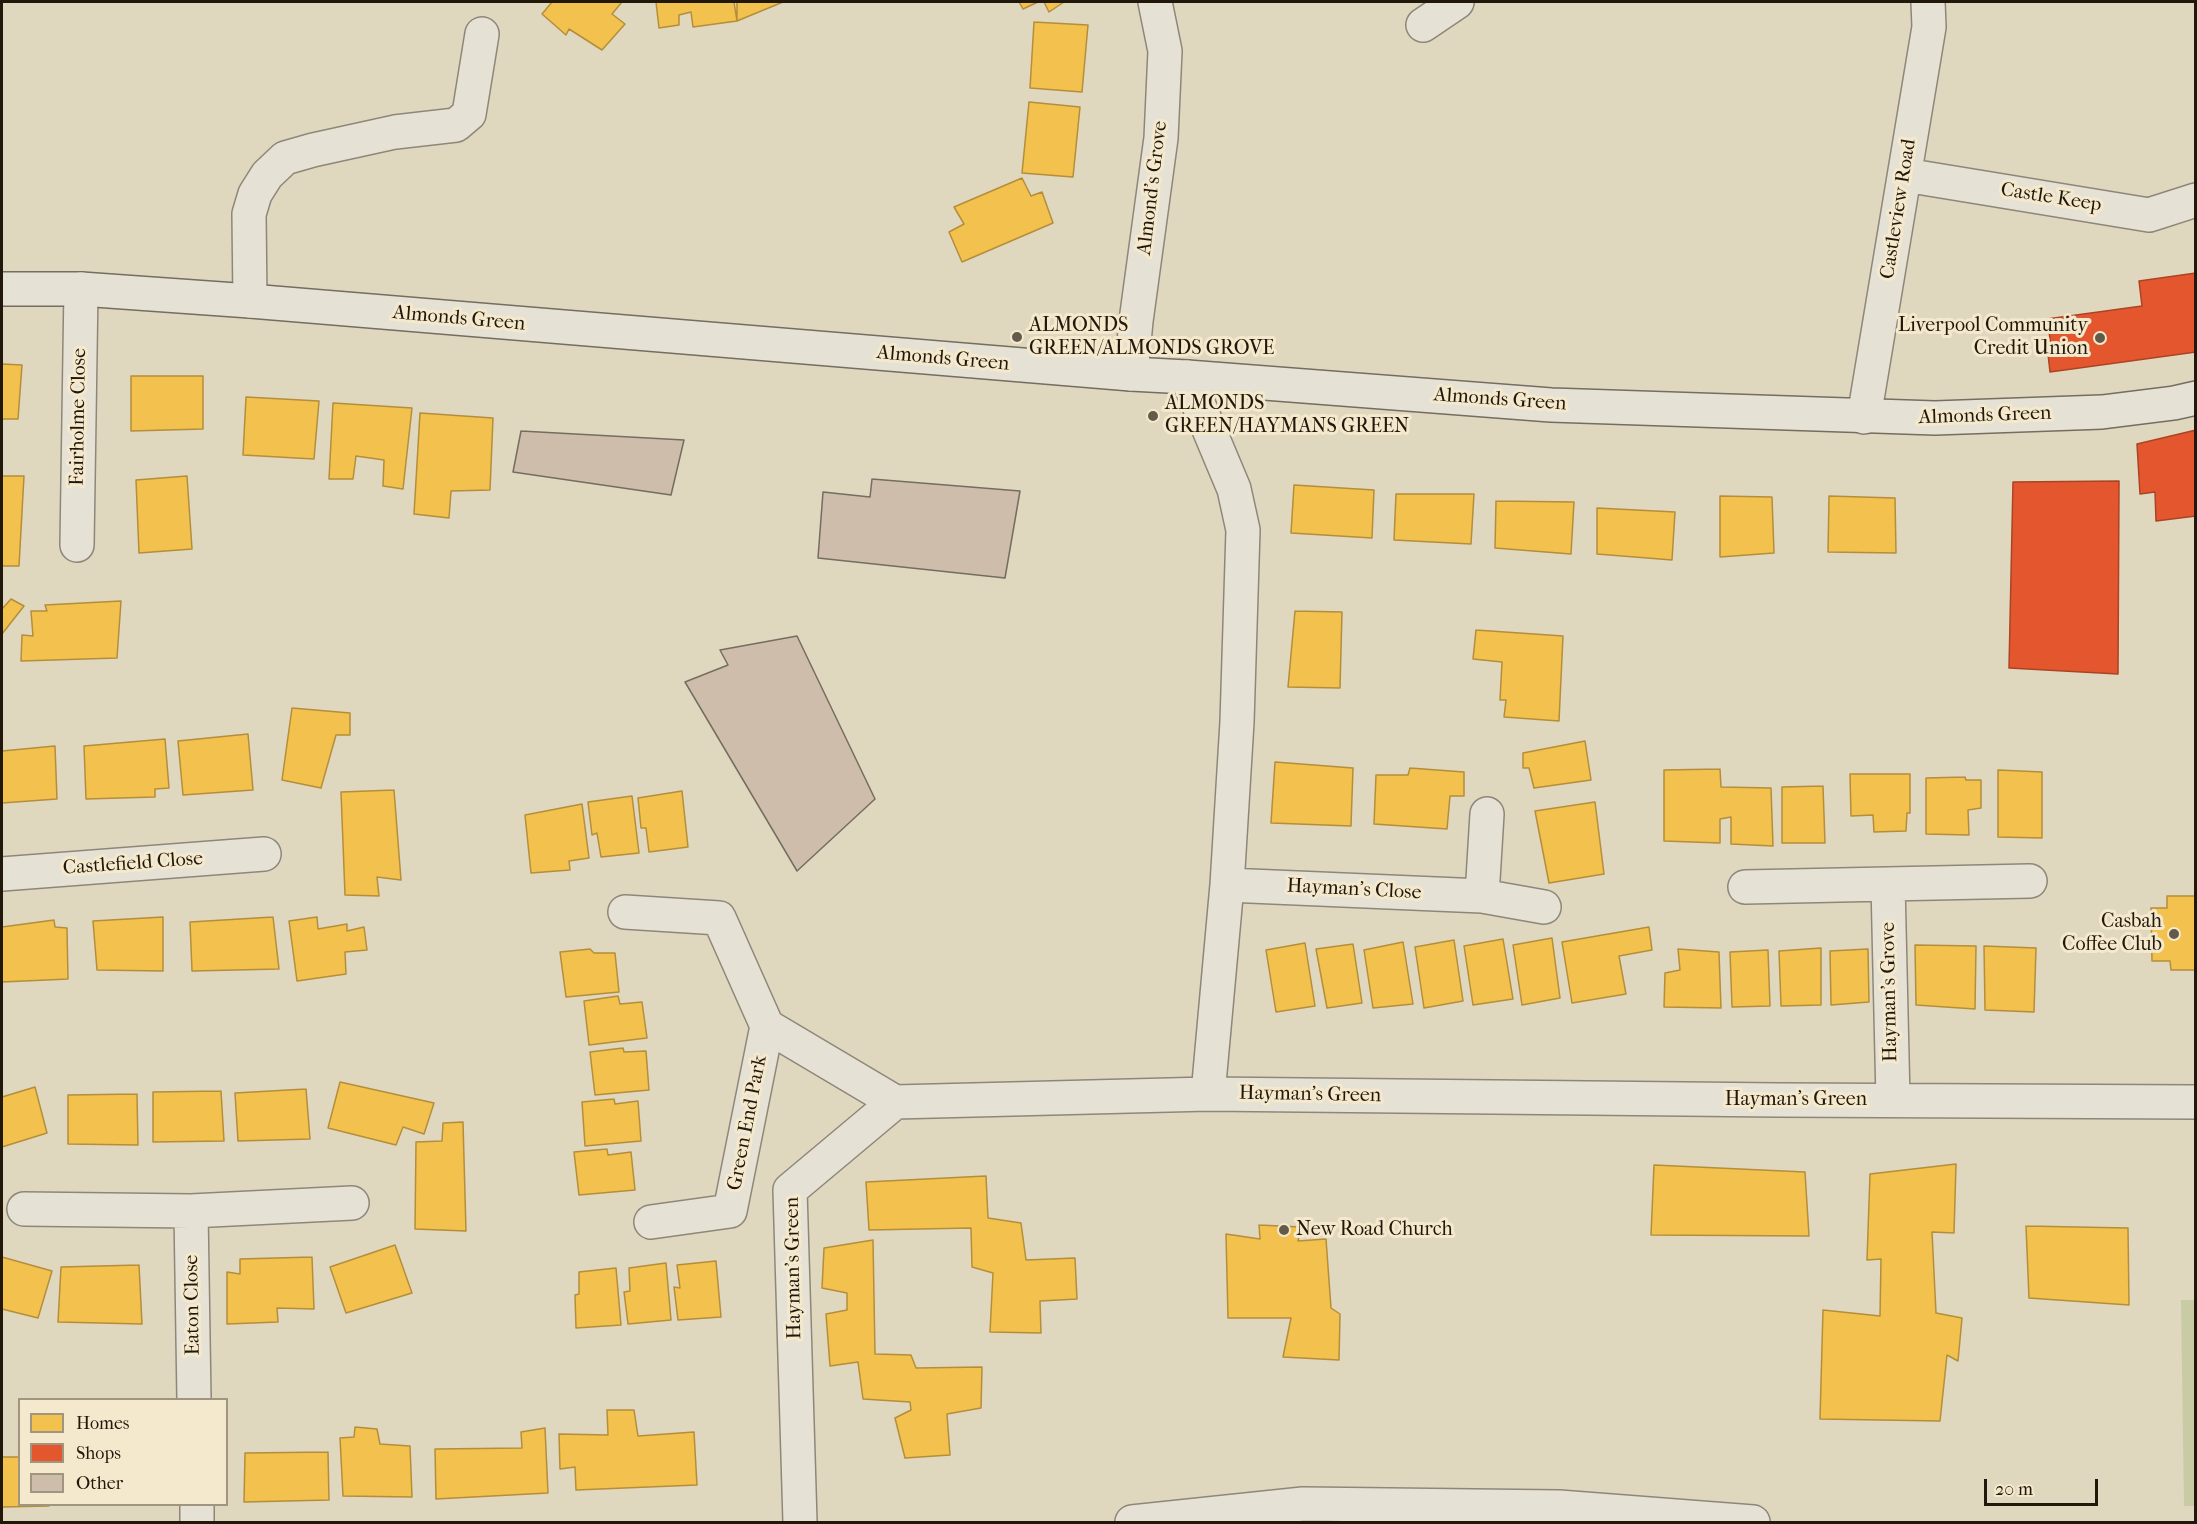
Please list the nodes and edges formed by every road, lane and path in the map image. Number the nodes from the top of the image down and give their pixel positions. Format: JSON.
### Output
{"nodes":[{"id":1,"x":1155,"y":2,"type":"edge"},
{"id":2,"x":1457,"y":2,"type":"edge"},
{"id":3,"x":1928,"y":2,"type":"edge"},
{"id":4,"x":1423,"y":25,"type":"dead end"},
{"id":5,"x":482,"y":34,"type":"dead end"},
{"id":6,"x":1905,"y":174,"type":"junction"},
{"id":7,"x":2196,"y":200,"type":"edge"},
{"id":8,"x":2,"y":289,"type":"edge"},
{"id":9,"x":81,"y":289,"type":"junction"},
{"id":10,"x":250,"y":301,"type":"junction"},
{"id":11,"x":1131,"y":374,"type":"junction"},
{"id":12,"x":1187,"y":377,"type":"junction"},
{"id":13,"x":2196,"y":398,"type":"edge"},
{"id":14,"x":1864,"y":417,"type":"junction"},
{"id":15,"x":77,"y":545,"type":"dead end"},
{"id":16,"x":1487,"y":814,"type":"dead end"},
{"id":17,"x":264,"y":854,"type":"dead end"},
{"id":18,"x":2,"y":874,"type":"edge"},
{"id":19,"x":2030,"y":881,"type":"dead end"},
{"id":20,"x":1888,"y":884,"type":"junction"},
{"id":21,"x":1227,"y":885,"type":"junction"},
{"id":22,"x":1745,"y":887,"type":"dead end"},
{"id":23,"x":1482,"y":896,"type":"junction"},
{"id":24,"x":1544,"y":907,"type":"dead end"},
{"id":25,"x":625,"y":912,"type":"dead end"},
{"id":26,"x":767,"y":1026,"type":"junction"},
{"id":27,"x":1208,"y":1094,"type":"junction"},
{"id":28,"x":1893,"y":1100,"type":"junction"},
{"id":29,"x":895,"y":1102,"type":"junction"},
{"id":30,"x":2196,"y":1102,"type":"edge"},
{"id":31,"x":352,"y":1203,"type":"dead end"},
{"id":32,"x":24,"y":1209,"type":"dead end"},
{"id":33,"x":191,"y":1211,"type":"junction"},
{"id":34,"x":651,"y":1222,"type":"dead end"},
{"id":35,"x":195,"y":1398,"type":"edge"},
{"id":36,"x":197,"y":1506,"type":"edge"},
{"id":37,"x":1303,"y":1513,"type":"edge"},
{"id":38,"x":197,"y":1522,"type":"edge"},
{"id":39,"x":801,"y":1522,"type":"edge"},
{"id":40,"x":1132,"y":1522,"type":"edge"},
{"id":41,"x":1748,"y":1522,"type":"edge"},
{"id":42,"x":1753,"y":1522,"type":"edge"}],
"edges":[{"from":1,"to":11,"type":"street","name":"Almond's Grove"},
{"from":2,"to":4,"type":"street"},
{"from":3,"to":6,"type":"street","name":"Castleview Road"},
{"from":5,"to":10,"type":"street"},
{"from":6,"to":7,"type":"street","name":"Castle Keep"},
{"from":6,"to":14,"type":"street","name":"Castleview Road"},
{"from":8,"to":9,"type":"street","name":"Almonds Green"},
{"from":9,"to":10,"type":"street","name":"Almonds Green"},
{"from":9,"to":15,"type":"street","name":"Fairholme Close"},
{"from":10,"to":11,"type":"street","name":"Almonds Green"},
{"from":11,"to":12,"type":"street","name":"Almonds Green"},
{"from":12,"to":14,"type":"street","name":"Almonds Green"},
{"from":12,"to":21,"type":"street"},
{"from":13,"to":14,"type":"street","name":"Almonds Green"},
{"from":16,"to":23,"type":"street"},
{"from":17,"to":18,"type":"street","name":"Castlefield Close"},
{"from":19,"to":20,"type":"street"},
{"from":20,"to":22,"type":"street"},
{"from":20,"to":28,"type":"street","name":"Hayman's Grove"},
{"from":21,"to":23,"type":"street","name":"Hayman's Close"},
{"from":21,"to":27,"type":"street"},
{"from":23,"to":24,"type":"street","name":"Hayman's Close"},
{"from":25,"to":26,"type":"street"},
{"from":26,"to":29,"type":"street","name":"Green End Park"},
{"from":26,"to":34,"type":"street","name":"Green End Park"},
{"from":27,"to":28,"type":"street","name":"Hayman's Green"},
{"from":27,"to":29,"type":"street","name":"Hayman's Green"},
{"from":28,"to":30,"type":"street","name":"Hayman's Green"},
{"from":29,"to":39,"type":"street","name":"Hayman's Green"},
{"from":31,"to":33,"type":"street"},
{"from":32,"to":33,"type":"street"},
{"from":33,"to":35,"type":"street","name":"Eaton Close"},
{"from":36,"to":38,"type":"street"},
{"from":37,"to":40,"type":"street"},
{"from":37,"to":41,"type":"street"},
{"from":41,"to":42,"type":"street"}]}
